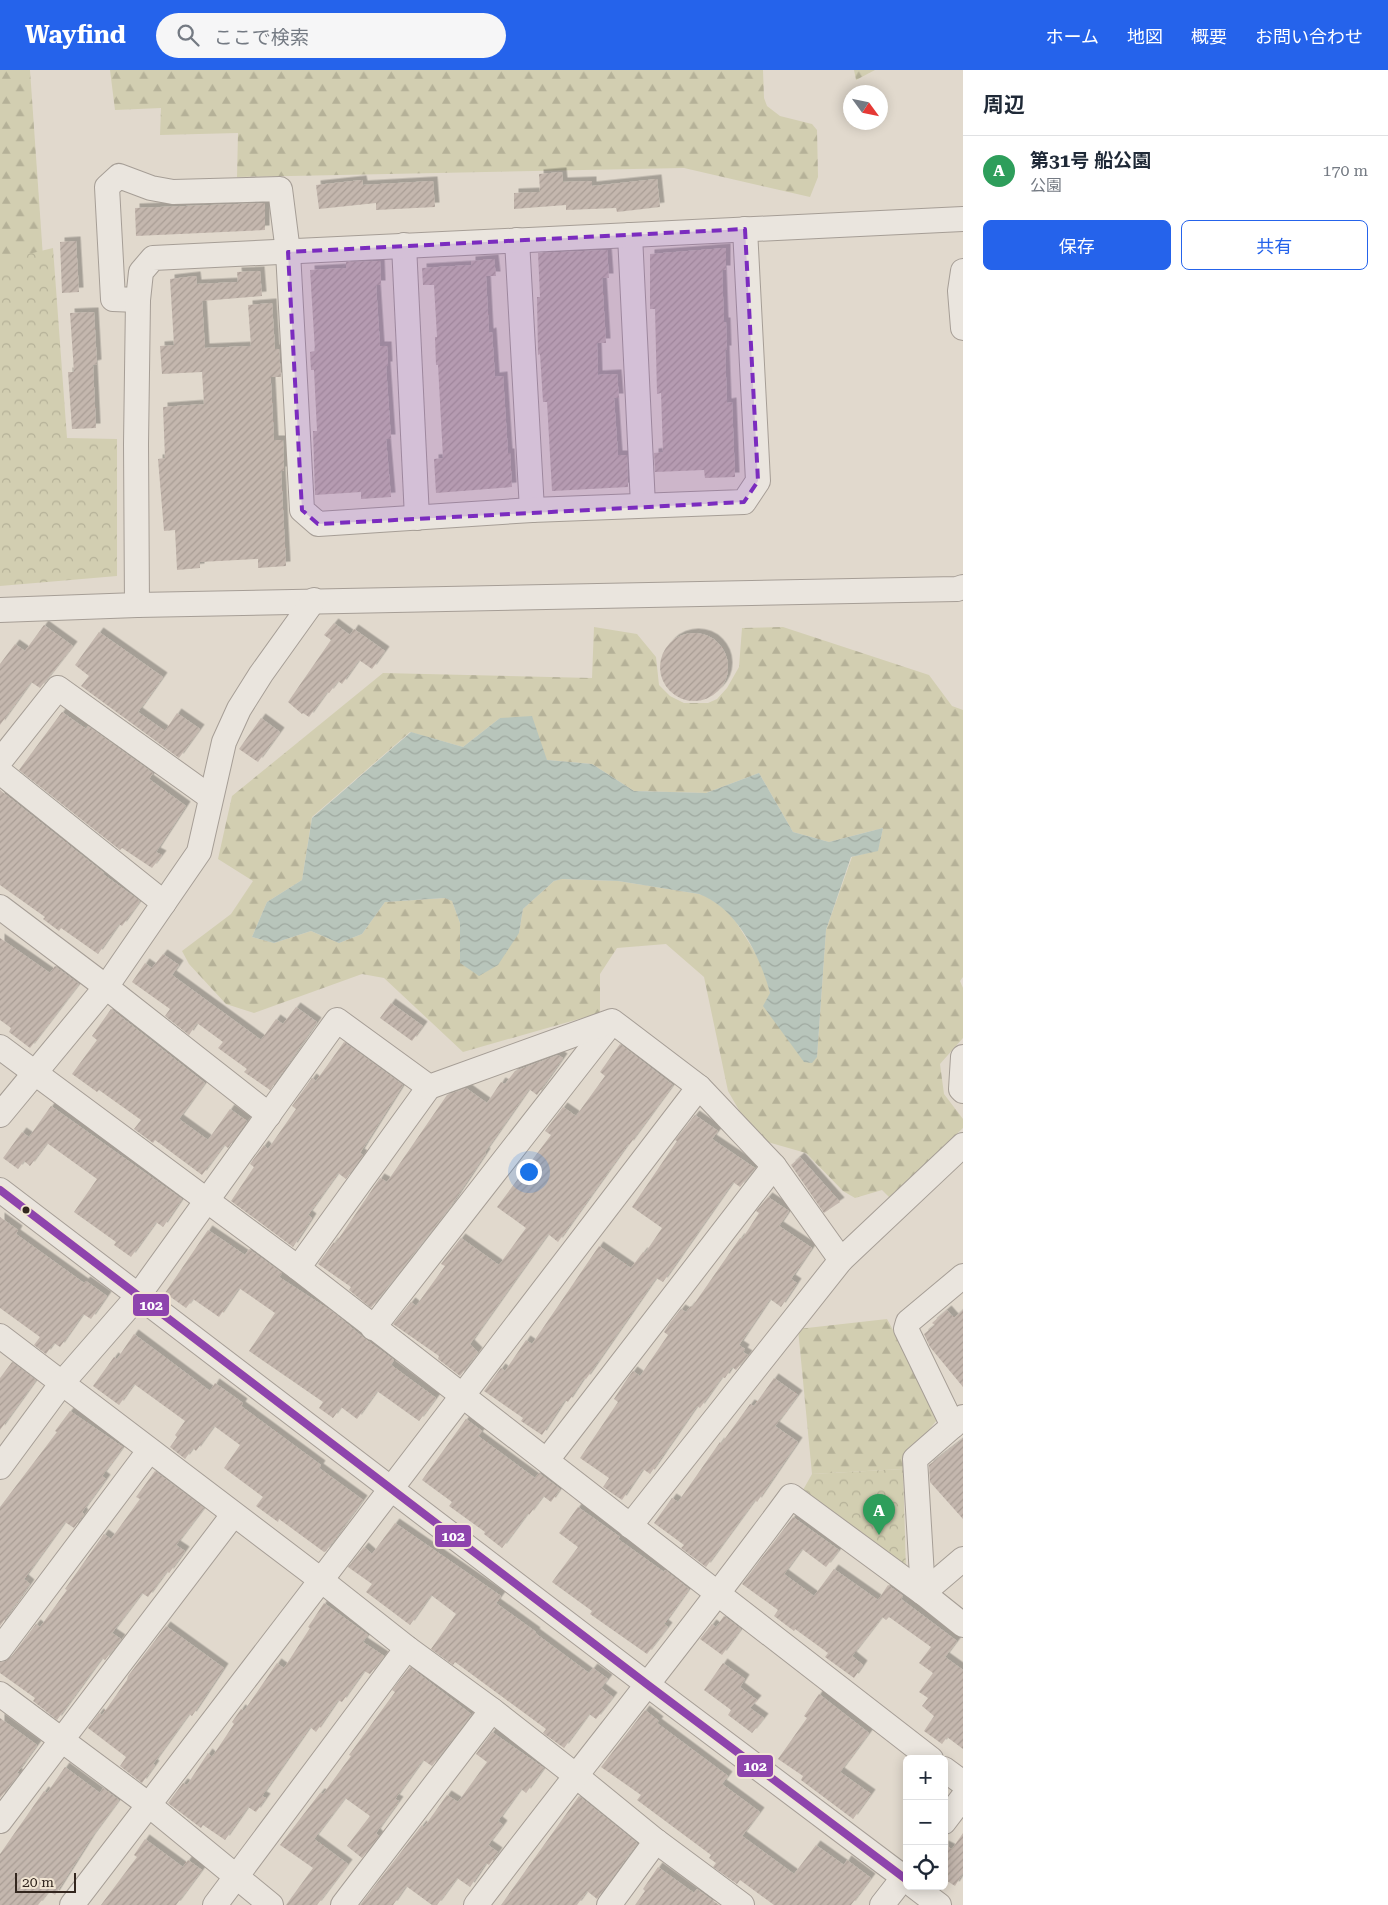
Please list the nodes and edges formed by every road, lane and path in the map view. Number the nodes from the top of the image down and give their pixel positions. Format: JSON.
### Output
{"nodes":[{"id":1,"x":963,"y":219,"type":"edge"},
{"id":2,"x":745,"y":229,"type":"junction"},
{"id":3,"x":630,"y":235,"type":"junction"},
{"id":4,"x":517,"y":240,"type":"junction"},
{"id":5,"x":404,"y":245,"type":"junction"},
{"id":6,"x":288,"y":252,"type":"junction"},
{"id":7,"x":963,"y":271,"type":"edge"},
{"id":8,"x":138,"y":300,"type":"junction"},
{"id":9,"x":963,"y":323,"type":"edge"},
{"id":10,"x":643,"y":505,"type":"junction"},
{"id":11,"x":532,"y":510,"type":"junction"},
{"id":12,"x":417,"y":518,"type":"junction"},
{"id":13,"x":963,"y":587,"type":"edge"},
{"id":14,"x":314,"y":600,"type":"junction"},
{"id":15,"x":137,"y":605,"type":"junction"},
{"id":16,"x":0,"y":610,"type":"edge"},
{"id":17,"x":0,"y":761,"type":"edge"},
{"id":18,"x":0,"y":772,"type":"edge"},
{"id":19,"x":210,"y":796,"type":"junction"},
{"id":20,"x":164,"y":903,"type":"junction"},
{"id":21,"x":0,"y":907,"type":"edge"},
{"id":22,"x":106,"y":987,"type":"junction"},
{"id":23,"x":612,"y":1021,"type":"junction"},
{"id":24,"x":0,"y":1046,"type":"edge"},
{"id":25,"x":963,"y":1056,"type":"edge"},
{"id":26,"x":34,"y":1073,"type":"junction"},
{"id":27,"x":429,"y":1087,"type":"junction"},
{"id":28,"x":699,"y":1087,"type":"junction"},
{"id":29,"x":963,"y":1091,"type":"edge"},
{"id":30,"x":0,"y":1115,"type":"edge"},
{"id":31,"x":269,"y":1115,"type":"junction"},
{"id":32,"x":959,"y":1157,"type":"edge"},
{"id":33,"x":774,"y":1166,"type":"junction"},
{"id":34,"x":0,"y":1190,"type":"edge"},
{"id":35,"x":206,"y":1201,"type":"junction"},
{"id":36,"x":841,"y":1260,"type":"junction"},
{"id":37,"x":298,"y":1268,"type":"junction"},
{"id":38,"x":963,"y":1276,"type":"edge"},
{"id":39,"x":138,"y":1296,"type":"junction"},
{"id":40,"x":373,"y":1328,"type":"junction"},
{"id":41,"x":0,"y":1336,"type":"edge"},
{"id":42,"x":62,"y":1383,"type":"junction"},
{"id":43,"x":463,"y":1396,"type":"junction"},
{"id":44,"x":958,"y":1421,"type":"edge"},
{"id":45,"x":149,"y":1451,"type":"junction"},
{"id":46,"x":546,"y":1460,"type":"junction"},
{"id":47,"x":0,"y":1467,"type":"edge"},
{"id":48,"x":391,"y":1489,"type":"junction"},
{"id":49,"x":233,"y":1515,"type":"junction"},
{"id":50,"x":630,"y":1526,"type":"junction"},
{"id":51,"x":963,"y":1559,"type":"edge"},
{"id":52,"x":320,"y":1580,"type":"junction"},
{"id":53,"x":922,"y":1593,"type":"junction"},
{"id":54,"x":718,"y":1595,"type":"junction"},
{"id":55,"x":963,"y":1625,"type":"edge"},
{"id":56,"x":407,"y":1648,"type":"junction"},
{"id":57,"x":0,"y":1649,"type":"edge"},
{"id":58,"x":648,"y":1685,"type":"junction"},
{"id":59,"x":0,"y":1694,"type":"edge"},
{"id":60,"x":492,"y":1710,"type":"junction"},
{"id":61,"x":62,"y":1740,"type":"junction"},
{"id":62,"x":926,"y":1755,"type":"edge"},
{"id":63,"x":948,"y":1772,"type":"edge"},
{"id":64,"x":575,"y":1775,"type":"junction"},
{"id":65,"x":963,"y":1783,"type":"edge"},
{"id":66,"x":963,"y":1797,"type":"edge"},
{"id":67,"x":149,"y":1805,"type":"junction"},
{"id":68,"x":948,"y":1817,"type":"edge"},
{"id":69,"x":0,"y":1821,"type":"edge"},
{"id":70,"x":656,"y":1841,"type":"junction"},
{"id":71,"x":903,"y":1875,"type":"edge"},
{"id":72,"x":236,"y":1878,"type":"junction"},
{"id":73,"x":903,"y":1884,"type":"edge"},
{"id":74,"x":921,"y":1890,"type":"edge"},
{"id":75,"x":72,"y":1905,"type":"edge"},
{"id":76,"x":215,"y":1905,"type":"edge"},
{"id":77,"x":271,"y":1905,"type":"edge"},
{"id":78,"x":343,"y":1905,"type":"edge"},
{"id":79,"x":476,"y":1905,"type":"edge"},
{"id":80,"x":609,"y":1905,"type":"edge"},
{"id":81,"x":741,"y":1905,"type":"edge"},
{"id":82,"x":882,"y":1905,"type":"edge"},
{"id":83,"x":939,"y":1905,"type":"edge"}],
"edges":[{"from":1,"to":2,"type":"street"},
{"from":2,"to":3,"type":"street"},
{"from":2,"to":10,"type":"street"},
{"from":3,"to":4,"type":"street"},
{"from":3,"to":10,"type":"street"},
{"from":4,"to":5,"type":"street"},
{"from":4,"to":11,"type":"street"},
{"from":5,"to":6,"type":"street"},
{"from":5,"to":12,"type":"street"},
{"from":6,"to":8,"type":"street"},
{"from":6,"to":8,"type":"street"},
{"from":6,"to":12,"type":"street"},
{"from":7,"to":9,"type":"street"},
{"from":8,"to":15,"type":"street"},
{"from":10,"to":11,"type":"street"},
{"from":11,"to":12,"type":"street"},
{"from":13,"to":14,"type":"street"},
{"from":14,"to":15,"type":"street"},
{"from":14,"to":19,"type":"street"},
{"from":15,"to":16,"type":"street"},
{"from":17,"to":19,"type":"street"},
{"from":18,"to":20,"type":"street"},
{"from":19,"to":20,"type":"street"},
{"from":20,"to":22,"type":"street"},
{"from":21,"to":22,"type":"street"},
{"from":22,"to":26,"type":"street"},
{"from":22,"to":31,"type":"street"},
{"from":23,"to":27,"type":"street"},
{"from":23,"to":28,"type":"street"},
{"from":23,"to":40,"type":"street"},
{"from":24,"to":26,"type":"street"},
{"from":25,"to":29,"type":"street"},
{"from":26,"to":30,"type":"street"},
{"from":26,"to":35,"type":"street"},
{"from":27,"to":31,"type":"street"},
{"from":27,"to":37,"type":"street"},
{"from":28,"to":33,"type":"street"},
{"from":28,"to":43,"type":"street"},
{"from":31,"to":35,"type":"street"},
{"from":32,"to":36,"type":"street"},
{"from":33,"to":36,"type":"street"},
{"from":33,"to":46,"type":"street"},
{"from":34,"to":39,"type":"street"},
{"from":35,"to":37,"type":"street"},
{"from":35,"to":39,"type":"street"},
{"from":36,"to":50,"type":"street"},
{"from":37,"to":40,"type":"street"},
{"from":38,"to":44,"type":"street"},
{"from":39,"to":42,"type":"street"},
{"from":39,"to":48,"type":"street"},
{"from":40,"to":43,"type":"street"},
{"from":41,"to":42,"type":"street"},
{"from":42,"to":45,"type":"street"},
{"from":42,"to":47,"type":"street"},
{"from":43,"to":46,"type":"street"},
{"from":43,"to":48,"type":"street"},
{"from":44,"to":53,"type":"street"},
{"from":45,"to":49,"type":"street"},
{"from":45,"to":57,"type":"street"},
{"from":46,"to":50,"type":"street"},
{"from":48,"to":52,"type":"street"},
{"from":48,"to":58,"type":"street"},
{"from":49,"to":52,"type":"street"},
{"from":49,"to":61,"type":"street"},
{"from":50,"to":54,"type":"street"},
{"from":51,"to":53,"type":"street"},
{"from":52,"to":56,"type":"street"},
{"from":52,"to":67,"type":"street"},
{"from":53,"to":54,"type":"street"},
{"from":53,"to":55,"type":"street"},
{"from":54,"to":58,"type":"street"},
{"from":54,"to":62,"type":"street"},
{"from":56,"to":60,"type":"street"},
{"from":56,"to":72,"type":"street"},
{"from":58,"to":64,"type":"street"},
{"from":58,"to":71,"type":"street"},
{"from":59,"to":61,"type":"street"},
{"from":60,"to":64,"type":"street"},
{"from":60,"to":78,"type":"street"},
{"from":61,"to":67,"type":"street"},
{"from":61,"to":69,"type":"street"},
{"from":63,"to":65,"type":"street"},
{"from":64,"to":70,"type":"street"},
{"from":64,"to":79,"type":"street"},
{"from":66,"to":68,"type":"street"},
{"from":67,"to":72,"type":"street"},
{"from":67,"to":75,"type":"street"},
{"from":70,"to":80,"type":"street"},
{"from":70,"to":81,"type":"street"},
{"from":72,"to":76,"type":"street"},
{"from":72,"to":77,"type":"street"},
{"from":73,"to":82,"type":"street"},
{"from":74,"to":83,"type":"street"}]}
